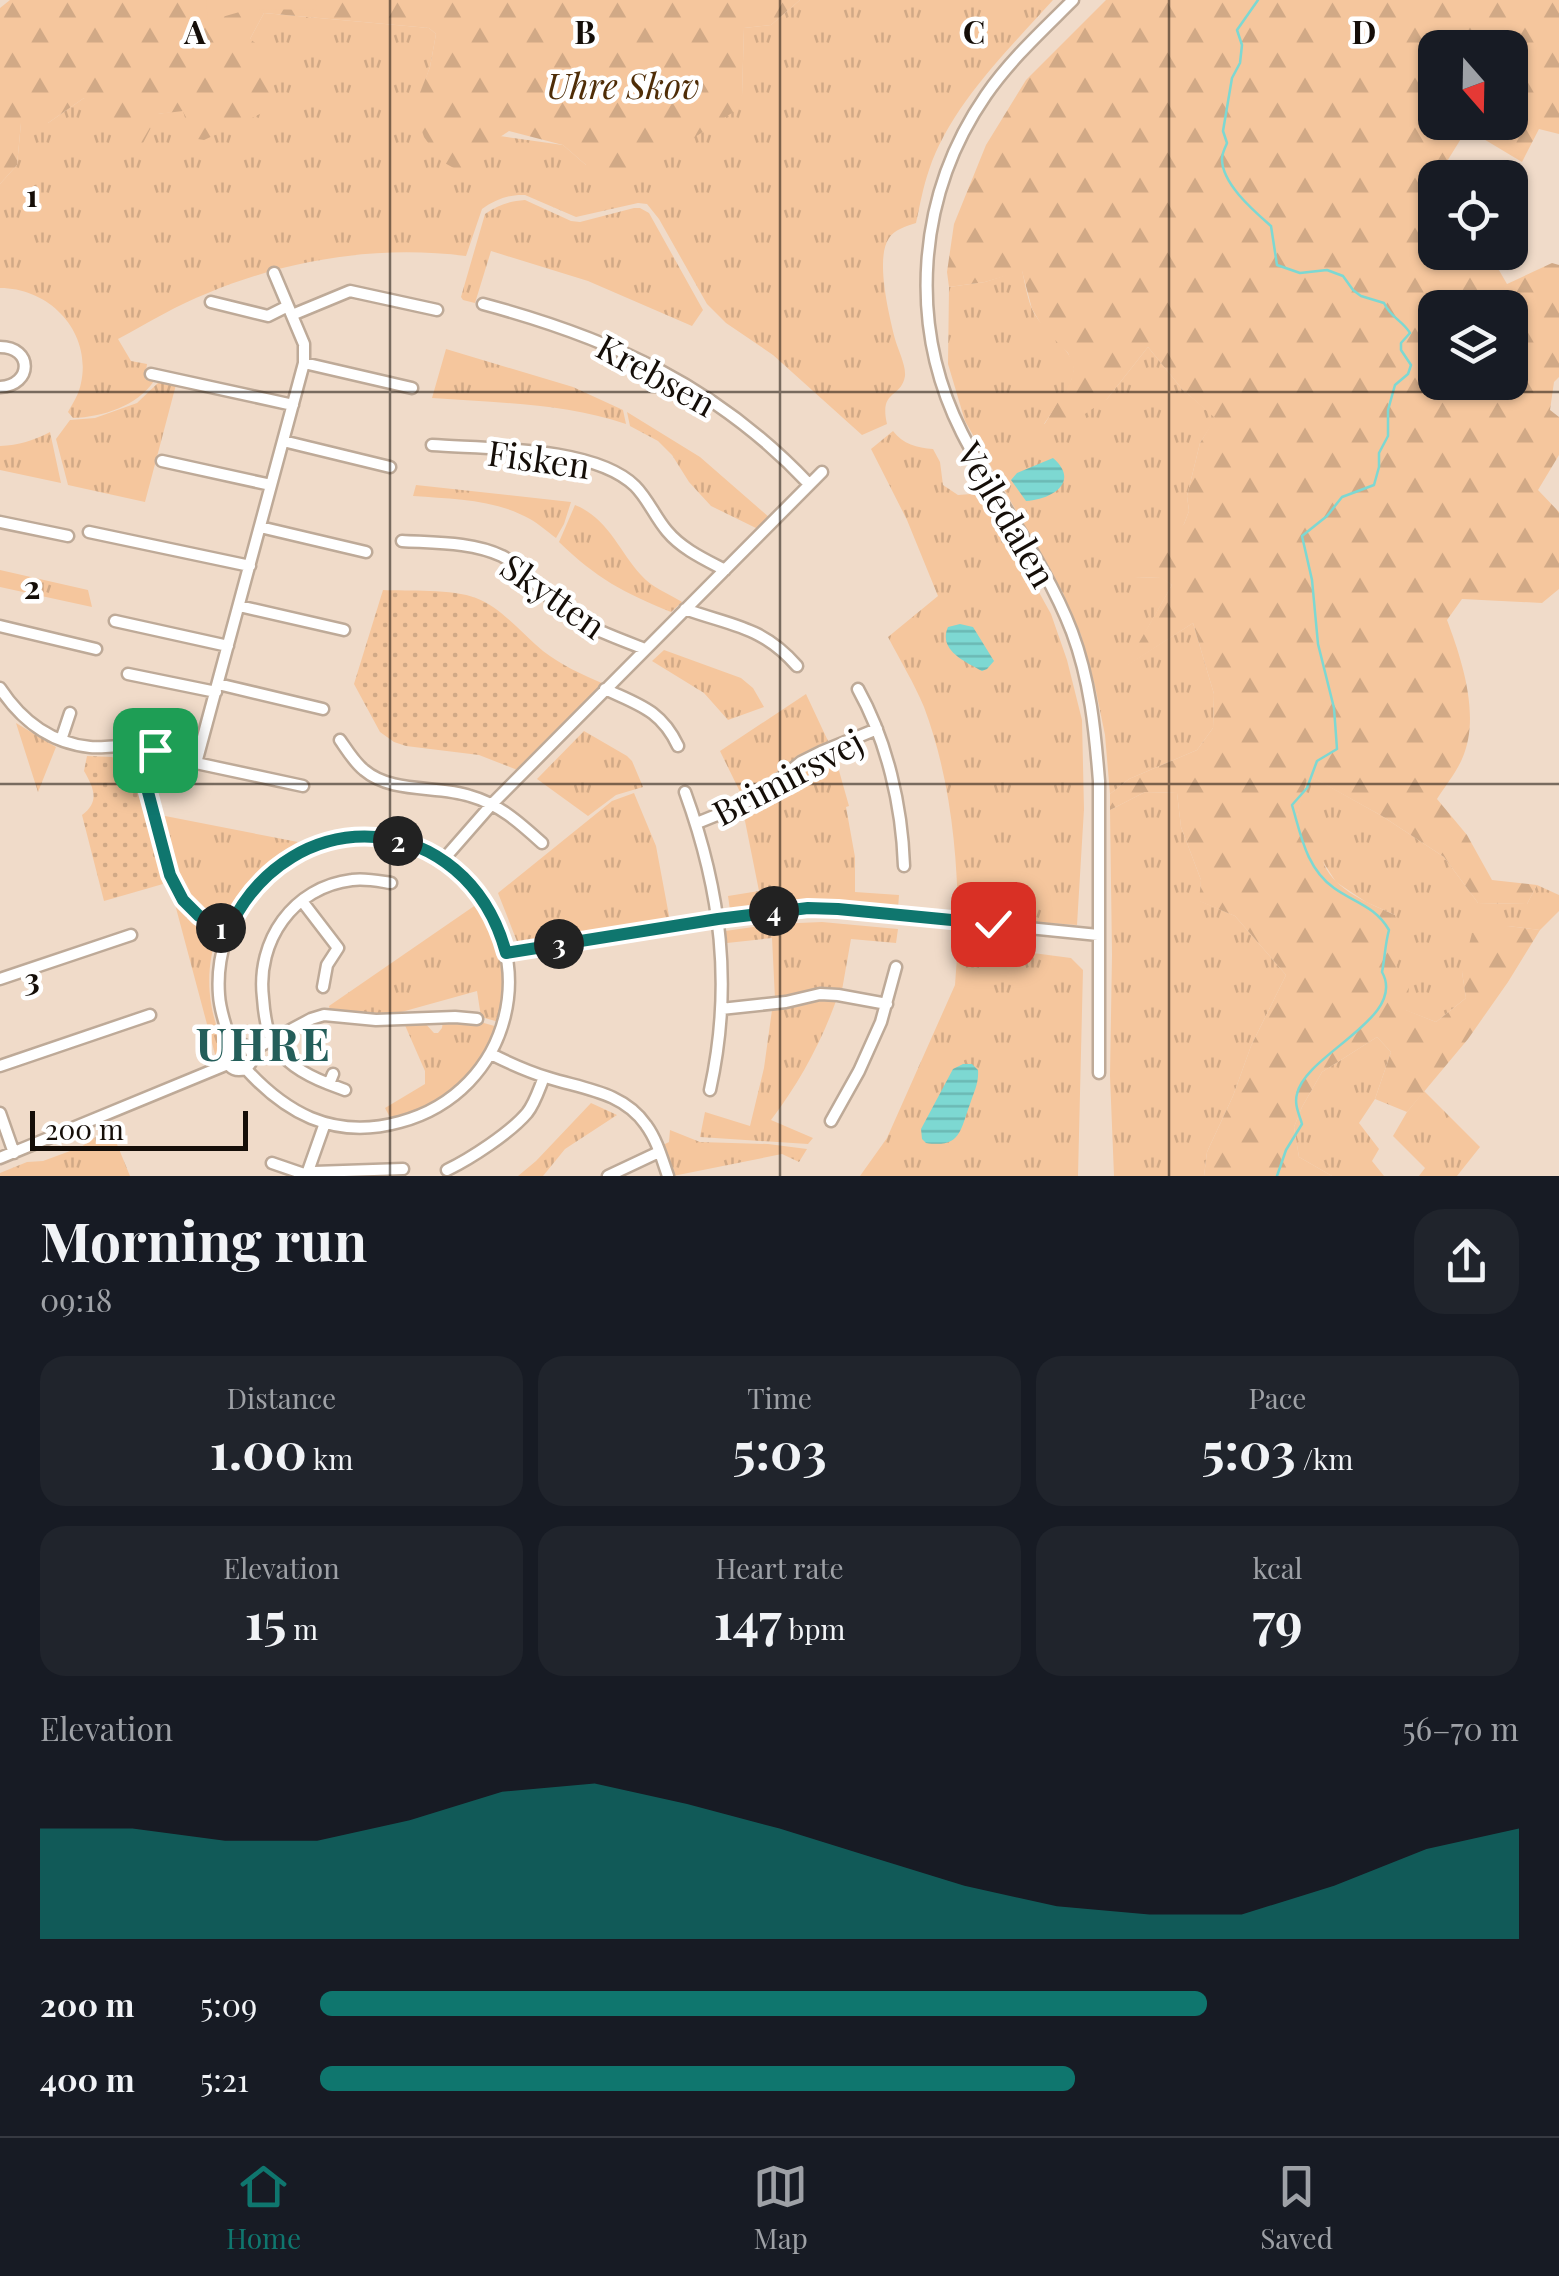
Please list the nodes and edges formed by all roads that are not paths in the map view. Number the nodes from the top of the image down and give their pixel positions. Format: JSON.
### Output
{"nodes":[{"id":1,"x":1073,"y":0,"type":"edge"},
{"id":2,"x":274,"y":273,"type":"dead end"},
{"id":3,"x":211,"y":302,"type":"dead end"},
{"id":4,"x":483,"y":304,"type":"dead end"},
{"id":5,"x":437,"y":310,"type":"dead end"},
{"id":6,"x":290,"y":311,"type":"junction"},
{"id":7,"x":0,"y":347,"type":"edge"},
{"id":8,"x":304,"y":363,"type":"junction"},
{"id":9,"x":151,"y":374,"type":"dead end"},
{"id":10,"x":0,"y":386,"type":"edge"},
{"id":11,"x":412,"y":388,"type":"dead end"},
{"id":12,"x":293,"y":404,"type":"junction"},
{"id":13,"x":283,"y":441,"type":"junction"},
{"id":14,"x":432,"y":445,"type":"dead end"},
{"id":15,"x":162,"y":461,"type":"dead end"},
{"id":16,"x":390,"y":467,"type":"dead end"},
{"id":17,"x":822,"y":472,"type":"dead end"},
{"id":18,"x":809,"y":484,"type":"junction"},
{"id":19,"x":271,"y":485,"type":"junction"},
{"id":20,"x":0,"y":522,"type":"edge"},
{"id":21,"x":260,"y":526,"type":"junction"},
{"id":22,"x":89,"y":532,"type":"dead end"},
{"id":23,"x":68,"y":536,"type":"dead end"},
{"id":24,"x":402,"y":541,"type":"dead end"},
{"id":25,"x":366,"y":552,"type":"dead end"},
{"id":26,"x":250,"y":566,"type":"junction"},
{"id":27,"x":725,"y":570,"type":"junction"},
{"id":28,"x":239,"y":606,"type":"junction"},
{"id":29,"x":685,"y":610,"type":"junction"},
{"id":30,"x":115,"y":621,"type":"dead end"},
{"id":31,"x":0,"y":626,"type":"edge"},
{"id":32,"x":344,"y":630,"type":"dead end"},
{"id":33,"x":228,"y":646,"type":"junction"},
{"id":34,"x":96,"y":649,"type":"dead end"},
{"id":35,"x":645,"y":649,"type":"junction"},
{"id":36,"x":796,"y":666,"type":"dead end"},
{"id":37,"x":128,"y":674,"type":"dead end"},
{"id":38,"x":0,"y":688,"type":"edge"},
{"id":39,"x":217,"y":688,"type":"junction"},
{"id":40,"x":605,"y":689,"type":"junction"},
{"id":41,"x":858,"y":689,"type":"dead end"},
{"id":42,"x":323,"y":709,"type":"dead end"},
{"id":43,"x":70,"y":713,"type":"dead end"},
{"id":44,"x":877,"y":730,"type":"junction"},
{"id":45,"x":62,"y":740,"type":"junction"},
{"id":46,"x":340,"y":740,"type":"dead end"},
{"id":47,"x":122,"y":746,"type":"junction"},
{"id":48,"x":678,"y":746,"type":"dead end"},
{"id":49,"x":149,"y":748,"type":"junction"},
{"id":50,"x":139,"y":758,"type":"junction"},
{"id":51,"x":196,"y":763,"type":"junction"},
{"id":52,"x":303,"y":786,"type":"dead end"},
{"id":53,"x":685,"y":792,"type":"dead end"},
{"id":54,"x":492,"y":804,"type":"junction"},
{"id":55,"x":697,"y":823,"type":"junction"},
{"id":56,"x":542,"y":843,"type":"dead end"},
{"id":57,"x":442,"y":860,"type":"junction"},
{"id":58,"x":904,"y":866,"type":"dead end"},
{"id":59,"x":391,"y":883,"type":"dead end"},
{"id":60,"x":302,"y":901,"type":"junction"},
{"id":61,"x":718,"y":919,"type":"junction"},
{"id":62,"x":228,"y":931,"type":"junction"},
{"id":63,"x":131,"y":935,"type":"dead end"},
{"id":64,"x":1098,"y":935,"type":"junction"},
{"id":65,"x":506,"y":953,"type":"junction"},
{"id":66,"x":896,"y":968,"type":"dead end"},
{"id":67,"x":0,"y":980,"type":"edge"},
{"id":68,"x":323,"y":987,"type":"dead end"},
{"id":69,"x":887,"y":1004,"type":"junction"},
{"id":70,"x":722,"y":1009,"type":"junction"},
{"id":71,"x":150,"y":1016,"type":"dead end"},
{"id":72,"x":477,"y":1019,"type":"dead end"},
{"id":73,"x":272,"y":1040,"type":"junction"},
{"id":74,"x":232,"y":1046,"type":"junction"},
{"id":75,"x":251,"y":1051,"type":"junction"},
{"id":76,"x":491,"y":1054,"type":"junction"},
{"id":77,"x":228,"y":1064,"type":"junction"},
{"id":78,"x":0,"y":1066,"type":"edge"},
{"id":79,"x":245,"y":1068,"type":"junction"},
{"id":80,"x":1098,"y":1073,"type":"dead end"},
{"id":81,"x":544,"y":1077,"type":"junction"},
{"id":82,"x":345,"y":1090,"type":"dead end"},
{"id":83,"x":710,"y":1090,"type":"dead end"},
{"id":84,"x":0,"y":1114,"type":"edge"},
{"id":85,"x":832,"y":1122,"type":"dead end"},
{"id":86,"x":325,"y":1123,"type":"junction"},
{"id":87,"x":659,"y":1152,"type":"junction"},
{"id":88,"x":14,"y":1153,"type":"junction"},
{"id":89,"x":0,"y":1158,"type":"edge"},
{"id":90,"x":272,"y":1163,"type":"dead end"},
{"id":91,"x":402,"y":1169,"type":"dead end"},
{"id":92,"x":447,"y":1170,"type":"dead end"},
{"id":93,"x":308,"y":1174,"type":"edge"},
{"id":94,"x":608,"y":1176,"type":"edge"},
{"id":95,"x":668,"y":1176,"type":"edge"}],
"edges":[{"from":1,"to":64,"type":"street","name":"Vejledalen"},
{"from":2,"to":6,"type":"street"},
{"from":3,"to":6,"type":"street"},
{"from":4,"to":18,"type":"street","name":"Krebsen"},
{"from":5,"to":6,"type":"street"},
{"from":6,"to":8,"type":"street"},
{"from":7,"to":10,"type":"street"},
{"from":8,"to":11,"type":"street"},
{"from":8,"to":12,"type":"street"},
{"from":9,"to":12,"type":"street"},
{"from":12,"to":13,"type":"street"},
{"from":13,"to":16,"type":"street"},
{"from":13,"to":19,"type":"street"},
{"from":14,"to":27,"type":"street","name":"Fisken"},
{"from":15,"to":19,"type":"street"},
{"from":17,"to":18,"type":"street"},
{"from":18,"to":27,"type":"street"},
{"from":19,"to":21,"type":"street"},
{"from":20,"to":23,"type":"street"},
{"from":21,"to":25,"type":"street"},
{"from":21,"to":26,"type":"street"},
{"from":22,"to":26,"type":"street"},
{"from":24,"to":35,"type":"street","name":"Skytten"},
{"from":26,"to":28,"type":"street"},
{"from":27,"to":29,"type":"street"},
{"from":28,"to":32,"type":"street"},
{"from":28,"to":33,"type":"street"},
{"from":29,"to":35,"type":"street"},
{"from":29,"to":36,"type":"street"},
{"from":30,"to":33,"type":"street"},
{"from":31,"to":34,"type":"street"},
{"from":33,"to":39,"type":"street"},
{"from":35,"to":40,"type":"street"},
{"from":37,"to":39,"type":"street"},
{"from":38,"to":45,"type":"street"},
{"from":39,"to":42,"type":"street"},
{"from":39,"to":51,"type":"street"},
{"from":40,"to":48,"type":"street"},
{"from":40,"to":54,"type":"street"},
{"from":41,"to":44,"type":"street","name":"Brimirsvej"},
{"from":43,"to":45,"type":"street"},
{"from":44,"to":55,"type":"street","name":"Brimirsvej"},
{"from":44,"to":58,"type":"street","name":"Brimirsvej"},
{"from":45,"to":47,"type":"street"},
{"from":46,"to":54,"type":"street"},
{"from":47,"to":49,"type":"street"},
{"from":47,"to":50,"type":"street"},
{"from":49,"to":50,"type":"street"},
{"from":49,"to":51,"type":"street"},
{"from":50,"to":62,"type":"street"},
{"from":51,"to":52,"type":"street"},
{"from":53,"to":55,"type":"street","name":"Brimirsvej"},
{"from":54,"to":56,"type":"street"},
{"from":54,"to":57,"type":"street"},
{"from":55,"to":61,"type":"street","name":"Brimirsvej"},
{"from":57,"to":62,"type":"street"},
{"from":57,"to":65,"type":"street"},
{"from":59,"to":60,"type":"street"},
{"from":60,"to":68,"type":"street"},
{"from":60,"to":73,"type":"street"},
{"from":61,"to":64,"type":"street"},
{"from":61,"to":65,"type":"street"},
{"from":61,"to":70,"type":"street","name":"Brimirsvej"},
{"from":62,"to":74,"type":"street"},
{"from":63,"to":67,"type":"street"},
{"from":64,"to":80,"type":"street","name":"Vejledalen"},
{"from":65,"to":76,"type":"street"},
{"from":66,"to":69,"type":"street"},
{"from":69,"to":70,"type":"street"},
{"from":69,"to":85,"type":"street"},
{"from":70,"to":83,"type":"street","name":"Brimirsvej"},
{"from":71,"to":78,"type":"street"},
{"from":72,"to":73,"type":"street"},
{"from":73,"to":75,"type":"street"},
{"from":73,"to":82,"type":"street"},
{"from":74,"to":75,"type":"street"},
{"from":74,"to":77,"type":"street"},
{"from":75,"to":79,"type":"street"},
{"from":76,"to":81,"type":"street"},
{"from":76,"to":86,"type":"street"},
{"from":77,"to":79,"type":"street"},
{"from":77,"to":88,"type":"street"},
{"from":79,"to":86,"type":"street"},
{"from":81,"to":87,"type":"street"},
{"from":81,"to":92,"type":"street"},
{"from":84,"to":88,"type":"street"},
{"from":86,"to":93,"type":"street"},
{"from":87,"to":94,"type":"street"},
{"from":87,"to":95,"type":"street"},
{"from":88,"to":89,"type":"street"},
{"from":90,"to":93,"type":"street"},
{"from":91,"to":93,"type":"street"}]}
